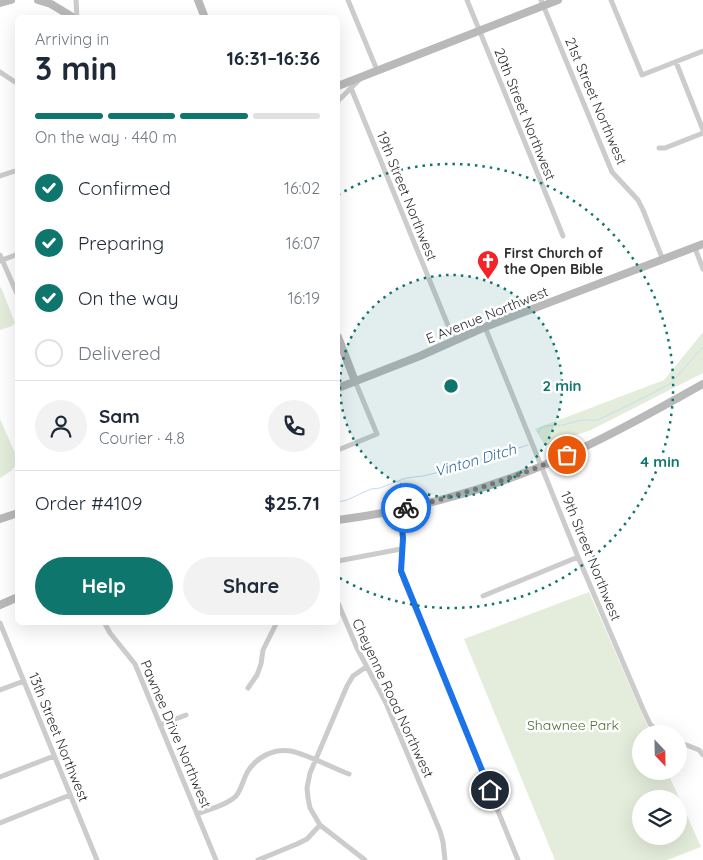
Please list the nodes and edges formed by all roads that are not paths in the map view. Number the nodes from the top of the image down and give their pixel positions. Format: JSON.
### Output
{"nodes":[{"id":1,"x":11,"y":0,"type":"edge"},
{"id":2,"x":38,"y":0,"type":"edge"},
{"id":3,"x":76,"y":0,"type":"edge"},
{"id":4,"x":198,"y":0,"type":"edge"},
{"id":5,"x":348,"y":0,"type":"edge"},
{"id":6,"x":466,"y":0,"type":"edge"},
{"id":7,"x":558,"y":0,"type":"edge"},
{"id":8,"x":611,"y":0,"type":"edge"},
{"id":9,"x":0,"y":2,"type":"edge"},
{"id":10,"x":542,"y":3,"type":"edge"},
{"id":11,"x":71,"y":15,"type":"edge"},
{"id":12,"x":76,"y":15,"type":"edge"},
{"id":13,"x":204,"y":15,"type":"edge"},
{"id":14,"x":479,"y":30,"type":"junction"},
{"id":15,"x":703,"y":51,"type":"edge"},
{"id":16,"x":676,"y":62,"type":"junction"},
{"id":17,"x":377,"y":70,"type":"junction"},
{"id":18,"x":0,"y":72,"type":"edge"},
{"id":19,"x":363,"y":76,"type":"junction"},
{"id":20,"x":15,"y":82,"type":"edge"},
{"id":21,"x":340,"y":85,"type":"edge"},
{"id":22,"x":351,"y":88,"type":"junction"},
{"id":23,"x":340,"y":99,"type":"edge"},
{"id":24,"x":703,"y":132,"type":"edge"},
{"id":25,"x":659,"y":148,"type":"dead end"},
{"id":26,"x":15,"y":171,"type":"edge"},
{"id":27,"x":0,"y":176,"type":"edge"},
{"id":28,"x":563,"y":236,"type":"dead end"},
{"id":29,"x":703,"y":244,"type":"edge"},
{"id":30,"x":695,"y":248,"type":"junction"},
{"id":31,"x":15,"y":255,"type":"edge"},
{"id":32,"x":1,"y":259,"type":"edge"},
{"id":33,"x":663,"y":260,"type":"junction"},
{"id":34,"x":703,"y":269,"type":"edge"},
{"id":35,"x":15,"y":289,"type":"edge"},
{"id":36,"x":485,"y":327,"type":"junction"},
{"id":37,"x":454,"y":340,"type":"junction"},
{"id":38,"x":340,"y":342,"type":"edge"},
{"id":39,"x":355,"y":381,"type":"junction"},
{"id":40,"x":703,"y":384,"type":"edge"},
{"id":41,"x":340,"y":387,"type":"edge"},
{"id":42,"x":340,"y":449,"type":"edge"},
{"id":43,"x":542,"y":466,"type":"junction"},
{"id":44,"x":400,"y":510,"type":"junction"},
{"id":45,"x":15,"y":514,"type":"edge"},
{"id":46,"x":0,"y":520,"type":"edge"},
{"id":47,"x":340,"y":520,"type":"edge"},
{"id":48,"x":402,"y":549,"type":"junction"},
{"id":49,"x":578,"y":556,"type":"junction"},
{"id":50,"x":340,"y":561,"type":"edge"},
{"id":51,"x":483,"y":596,"type":"dead end"},
{"id":52,"x":15,"y":598,"type":"edge"},
{"id":53,"x":0,"y":605,"type":"edge"},
{"id":54,"x":340,"y":608,"type":"edge"},
{"id":55,"x":0,"y":623,"type":"edge"},
{"id":56,"x":106,"y":625,"type":"edge"},
{"id":57,"x":276,"y":625,"type":"edge"},
{"id":58,"x":366,"y":667,"type":"junction"},
{"id":59,"x":24,"y":681,"type":"junction"},
{"id":60,"x":248,"y":688,"type":"dead end"},
{"id":61,"x":0,"y":690,"type":"edge"},
{"id":62,"x":186,"y":715,"type":"dead end"},
{"id":63,"x":160,"y":725,"type":"junction"},
{"id":64,"x":651,"y":725,"type":"edge"},
{"id":65,"x":688,"y":746,"type":"edge"},
{"id":66,"x":703,"y":754,"type":"edge"},
{"id":67,"x":54,"y":756,"type":"junction"},
{"id":68,"x":315,"y":761,"type":"junction"},
{"id":69,"x":349,"y":774,"type":"dead end"},
{"id":70,"x":0,"y":777,"type":"edge"},
{"id":71,"x":70,"y":795,"type":"junction"},
{"id":72,"x":198,"y":814,"type":"junction"},
{"id":73,"x":0,"y":823,"type":"edge"},
{"id":74,"x":320,"y":825,"type":"junction"},
{"id":75,"x":97,"y":860,"type":"edge"},
{"id":76,"x":216,"y":860,"type":"edge"},
{"id":77,"x":258,"y":860,"type":"edge"},
{"id":78,"x":365,"y":860,"type":"edge"},
{"id":79,"x":445,"y":860,"type":"edge"},
{"id":80,"x":518,"y":860,"type":"edge"}],
"edges":[{"from":1,"to":9,"type":"street"},
{"from":2,"to":11,"type":"street"},
{"from":3,"to":12,"type":"street"},
{"from":4,"to":13,"type":"street"},
{"from":5,"to":17,"type":"street"},
{"from":6,"to":14,"type":"street","name":"20th Street Northwest"},
{"from":7,"to":10,"type":"street"},
{"from":8,"to":16,"type":"street"},
{"from":10,"to":14,"type":"street"},
{"from":10,"to":33,"type":"street","name":"21st Street Northwest"},
{"from":14,"to":17,"type":"street"},
{"from":14,"to":28,"type":"street","name":"20th Street Northwest"},
{"from":15,"to":16,"type":"street"},
{"from":16,"to":24,"type":"street"},
{"from":17,"to":19,"type":"street"},
{"from":18,"to":20,"type":"street"},
{"from":19,"to":21,"type":"street"},
{"from":19,"to":22,"type":"street"},
{"from":22,"to":23,"type":"street"},
{"from":22,"to":37,"type":"street","name":"19th Street Northwest"},
{"from":24,"to":25,"type":"street"},
{"from":26,"to":27,"type":"street"},
{"from":29,"to":30,"type":"street","name":"E Avenue Northwest"},
{"from":30,"to":33,"type":"street","name":"E Avenue Northwest"},
{"from":30,"to":34,"type":"street"},
{"from":31,"to":32,"type":"street"},
{"from":32,"to":35,"type":"street"},
{"from":33,"to":36,"type":"street","name":"E Avenue Northwest"},
{"from":36,"to":37,"type":"street","name":"E Avenue Northwest"},
{"from":36,"to":43,"type":"street","name":"19th Street Northwest"},
{"from":37,"to":39,"type":"street","name":"E Avenue Northwest"},
{"from":38,"to":39,"type":"street"},
{"from":39,"to":41,"type":"street","name":"E Avenue Northwest"},
{"from":39,"to":42,"type":"street"},
{"from":40,"to":43,"type":"street"},
{"from":43,"to":44,"type":"street"},
{"from":43,"to":49,"type":"street","name":"19th Street Northwest"},
{"from":44,"to":47,"type":"street"},
{"from":44,"to":48,"type":"street"},
{"from":45,"to":46,"type":"street"},
{"from":48,"to":50,"type":"street"},
{"from":48,"to":80,"type":"street"},
{"from":49,"to":51,"type":"street"},
{"from":49,"to":64,"type":"street","name":"19th Street Northwest"},
{"from":52,"to":53,"type":"street"},
{"from":54,"to":58,"type":"street","name":"Cheyenne Road Northwest"},
{"from":55,"to":59,"type":"street","name":"13th Street Northwest"},
{"from":56,"to":63,"type":"street","name":"Pawnee Drive Northwest"},
{"from":57,"to":60,"type":"street"},
{"from":58,"to":68,"type":"street"},
{"from":58,"to":79,"type":"street","name":"Cheyenne Road Northwest"},
{"from":59,"to":61,"type":"street"},
{"from":59,"to":67,"type":"street","name":"13th Street Northwest"},
{"from":62,"to":63,"type":"street"},
{"from":63,"to":72,"type":"street","name":"Pawnee Drive Northwest"},
{"from":65,"to":66,"type":"street"},
{"from":67,"to":70,"type":"street"},
{"from":67,"to":71,"type":"street","name":"13th Street Northwest"},
{"from":68,"to":69,"type":"street"},
{"from":68,"to":72,"type":"street"},
{"from":68,"to":74,"type":"street"},
{"from":71,"to":73,"type":"street"},
{"from":71,"to":75,"type":"street","name":"13th Street Northwest"},
{"from":72,"to":76,"type":"street","name":"Pawnee Drive Northwest"},
{"from":74,"to":77,"type":"street"},
{"from":74,"to":78,"type":"street"}]}
